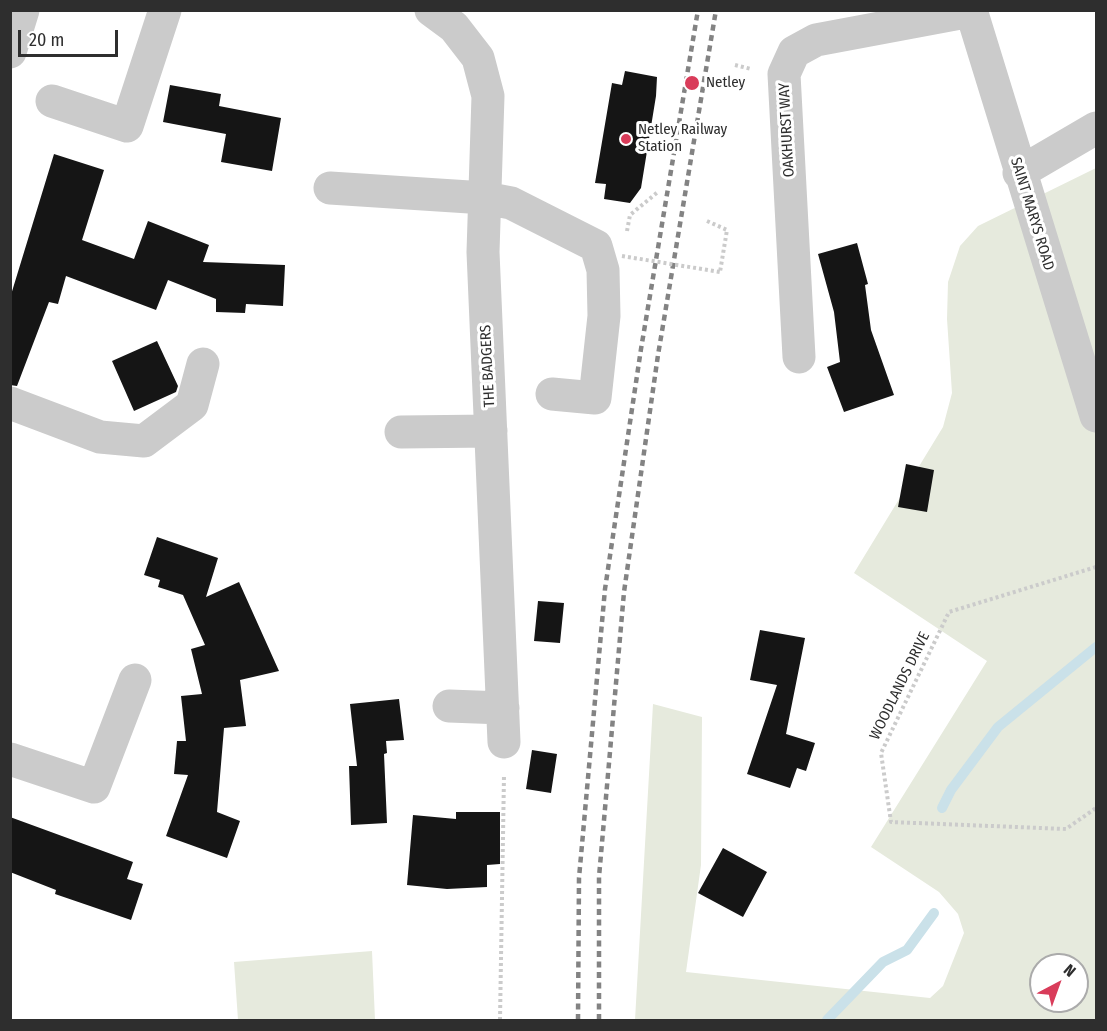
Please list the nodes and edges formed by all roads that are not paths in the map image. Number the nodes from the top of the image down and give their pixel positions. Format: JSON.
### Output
{"nodes":[{"id":1,"x":23,"y":10,"type":"edge"},
{"id":2,"x":165,"y":10,"type":"edge"},
{"id":3,"x":431,"y":10,"type":"edge"},
{"id":4,"x":971,"y":11,"type":"edge"},
{"id":5,"x":10,"y":52,"type":"edge"},
{"id":6,"x":52,"y":101,"type":"dead end"},
{"id":7,"x":1096,"y":128,"type":"edge"},
{"id":8,"x":1019,"y":173,"type":"junction"},
{"id":9,"x":330,"y":188,"type":"dead end"},
{"id":10,"x":485,"y":198,"type":"junction"},
{"id":11,"x":799,"y":357,"type":"dead end"},
{"id":12,"x":204,"y":364,"type":"dead end"},
{"id":13,"x":552,"y":394,"type":"dead end"},
{"id":14,"x":10,"y":403,"type":"edge"},
{"id":15,"x":1096,"y":416,"type":"edge"},
{"id":16,"x":491,"y":431,"type":"junction"},
{"id":17,"x":401,"y":432,"type":"dead end"},
{"id":18,"x":135,"y":680,"type":"dead end"},
{"id":19,"x":449,"y":706,"type":"dead end"},
{"id":20,"x":503,"y":708,"type":"junction"},
{"id":21,"x":504,"y":742,"type":"road end"},
{"id":22,"x":10,"y":759,"type":"edge"}],
"edges":[{"from":1,"to":5,"type":"street"},
{"from":2,"to":6,"type":"street"},
{"from":3,"to":10,"type":"street","name":"THE BADGERS"},
{"from":4,"to":8,"type":"street","name":"SAINT MARYS ROAD"},
{"from":4,"to":11,"type":"street","name":"OAKHURST WAY"},
{"from":7,"to":8,"type":"street"},
{"from":8,"to":15,"type":"street","name":"SAINT MARYS ROAD"},
{"from":9,"to":10,"type":"street"},
{"from":10,"to":13,"type":"street"},
{"from":10,"to":16,"type":"street","name":"THE BADGERS"},
{"from":12,"to":14,"type":"street"},
{"from":16,"to":17,"type":"street"},
{"from":16,"to":20,"type":"street","name":"THE BADGERS"},
{"from":18,"to":22,"type":"street"},
{"from":19,"to":20,"type":"street"},
{"from":20,"to":21,"type":"street","name":"THE BADGERS"}]}
